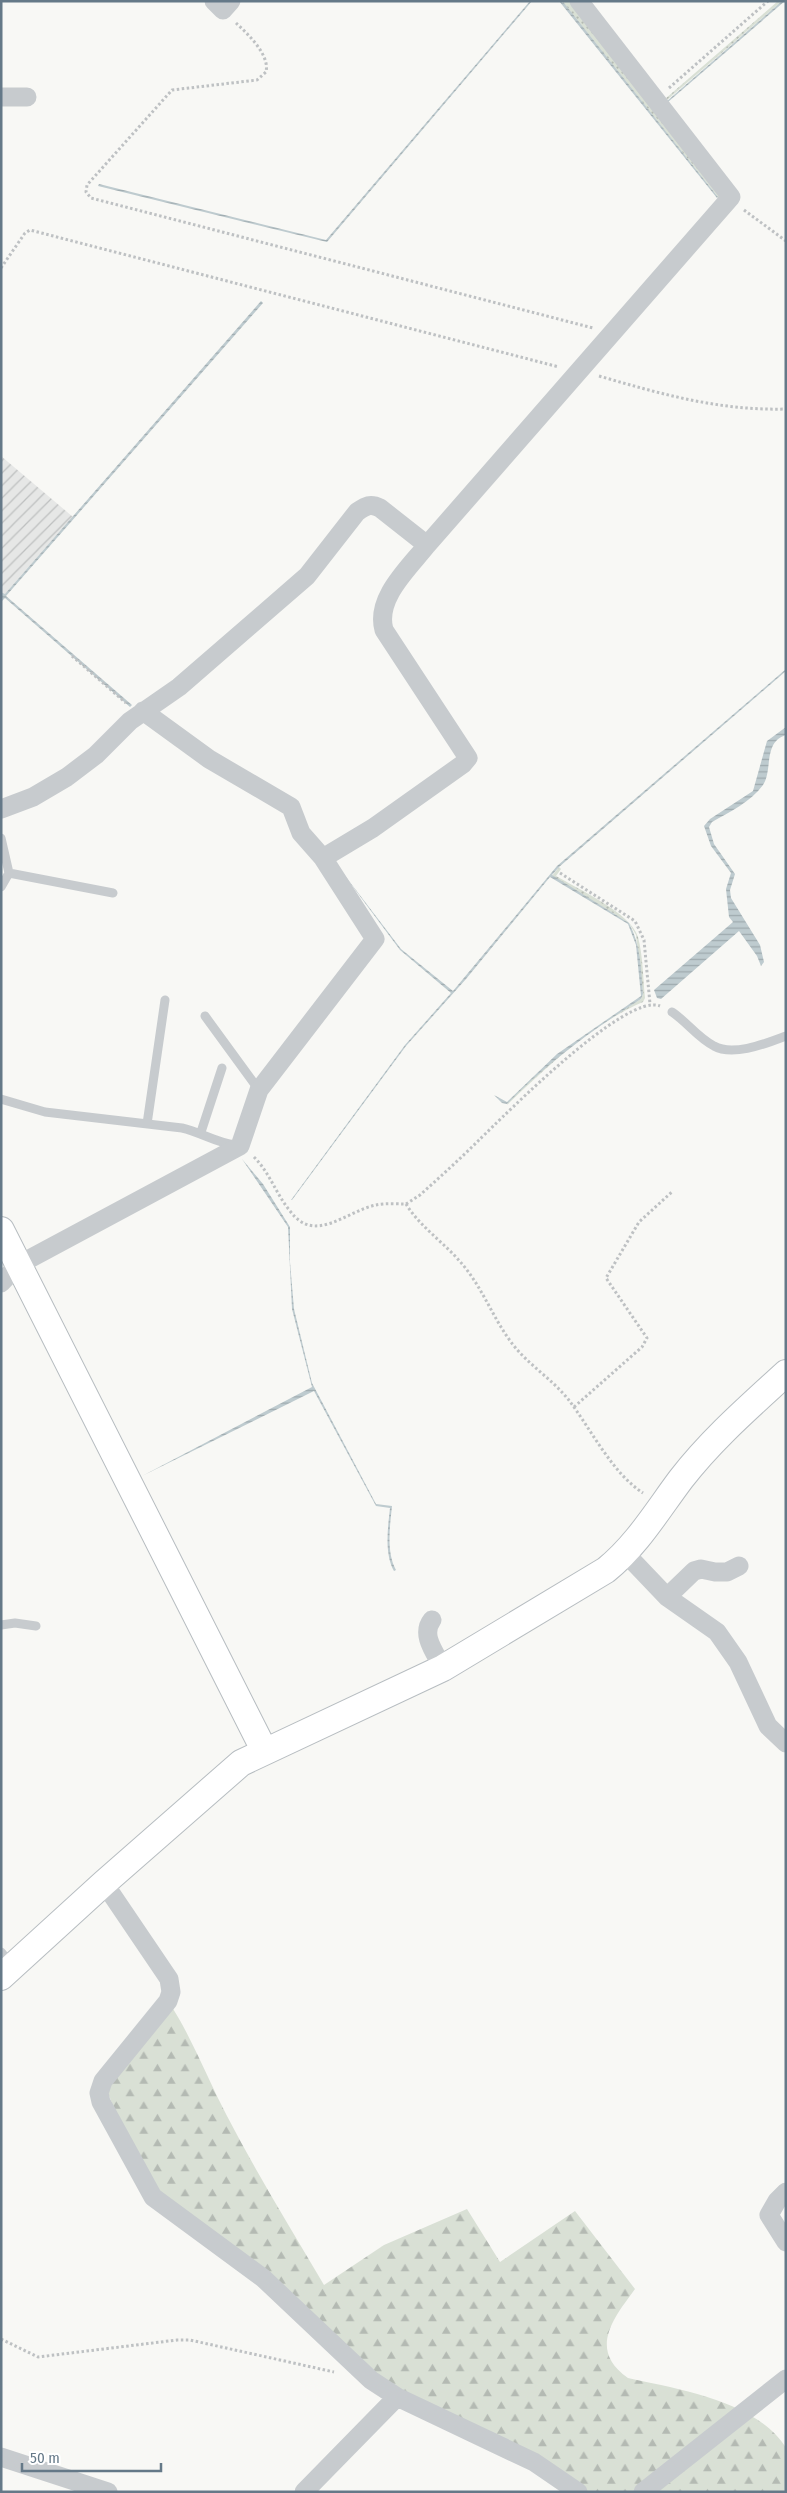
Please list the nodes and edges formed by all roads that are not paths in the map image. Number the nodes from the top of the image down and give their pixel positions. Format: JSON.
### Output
{"nodes":[{"id":1,"x":579,"y":1,"type":"edge"},
{"id":2,"x":1,"y":97,"type":"edge"},
{"id":3,"x":27,"y":97,"type":"dead end"},
{"id":4,"x":427,"y":545,"type":"junction"},
{"id":5,"x":137,"y":709,"type":"junction"},
{"id":6,"x":1,"y":809,"type":"edge"},
{"id":7,"x":1,"y":838,"type":"edge"},
{"id":8,"x":323,"y":858,"type":"junction"},
{"id":9,"x":9,"y":874,"type":"junction"},
{"id":10,"x":1,"y":887,"type":"edge"},
{"id":11,"x":113,"y":893,"type":"dead end"},
{"id":12,"x":165,"y":1000,"type":"dead end"},
{"id":13,"x":672,"y":1012,"type":"road end"},
{"id":14,"x":205,"y":1016,"type":"dead end"},
{"id":15,"x":786,"y":1036,"type":"edge"},
{"id":16,"x":222,"y":1068,"type":"dead end"},
{"id":17,"x":259,"y":1090,"type":"junction"},
{"id":18,"x":1,"y":1099,"type":"edge"},
{"id":19,"x":146,"y":1124,"type":"junction"},
{"id":20,"x":201,"y":1132,"type":"junction"},
{"id":21,"x":240,"y":1146,"type":"junction"},
{"id":22,"x":1,"y":1230,"type":"edge"},
{"id":23,"x":10,"y":1274,"type":"edge"},
{"id":24,"x":786,"y":1373,"type":"edge"},
{"id":25,"x":626,"y":1554,"type":"junction"},
{"id":26,"x":739,"y":1566,"type":"dead end"},
{"id":27,"x":667,"y":1596,"type":"junction"},
{"id":28,"x":432,"y":1620,"type":"dead end"},
{"id":29,"x":1,"y":1625,"type":"edge"},
{"id":30,"x":36,"y":1626,"type":"dead end"},
{"id":31,"x":443,"y":1668,"type":"junction"},
{"id":32,"x":786,"y":1743,"type":"edge"},
{"id":33,"x":264,"y":1750,"type":"junction"},
{"id":34,"x":104,"y":1882,"type":"junction"},
{"id":35,"x":5,"y":1965,"type":"edge"},
{"id":36,"x":786,"y":2192,"type":"edge"},
{"id":37,"x":786,"y":2242,"type":"edge"},
{"id":38,"x":786,"y":2379,"type":"edge"},
{"id":39,"x":397,"y":2397,"type":"junction"},
{"id":40,"x":1,"y":2457,"type":"edge"},
{"id":41,"x":108,"y":2492,"type":"edge"},
{"id":42,"x":304,"y":2492,"type":"edge"},
{"id":43,"x":578,"y":2492,"type":"edge"},
{"id":44,"x":643,"y":2492,"type":"edge"}],
"edges":[{"from":1,"to":4,"type":"street"},
{"from":2,"to":3,"type":"street"},
{"from":4,"to":5,"type":"street"},
{"from":4,"to":8,"type":"street"},
{"from":5,"to":6,"type":"street"},
{"from":5,"to":8,"type":"street"},
{"from":7,"to":9,"type":"lane"},
{"from":8,"to":17,"type":"street"},
{"from":9,"to":10,"type":"lane"},
{"from":9,"to":11,"type":"lane"},
{"from":12,"to":19,"type":"lane"},
{"from":13,"to":15,"type":"lane"},
{"from":14,"to":17,"type":"lane"},
{"from":16,"to":20,"type":"lane"},
{"from":17,"to":21,"type":"street"},
{"from":18,"to":19,"type":"lane"},
{"from":19,"to":20,"type":"lane"},
{"from":20,"to":21,"type":"lane"},
{"from":21,"to":23,"type":"street"},
{"from":22,"to":23,"type":"street"},
{"from":23,"to":33,"type":"street"},
{"from":24,"to":25,"type":"street"},
{"from":25,"to":27,"type":"street"},
{"from":25,"to":31,"type":"street"},
{"from":26,"to":27,"type":"street"},
{"from":27,"to":32,"type":"street"},
{"from":28,"to":31,"type":"street"},
{"from":29,"to":30,"type":"lane"},
{"from":31,"to":33,"type":"street"},
{"from":33,"to":34,"type":"street"},
{"from":34,"to":35,"type":"street"},
{"from":34,"to":39,"type":"street"},
{"from":36,"to":37,"type":"street"},
{"from":38,"to":44,"type":"street"},
{"from":39,"to":42,"type":"street"},
{"from":39,"to":43,"type":"street"},
{"from":40,"to":41,"type":"street"}]}
